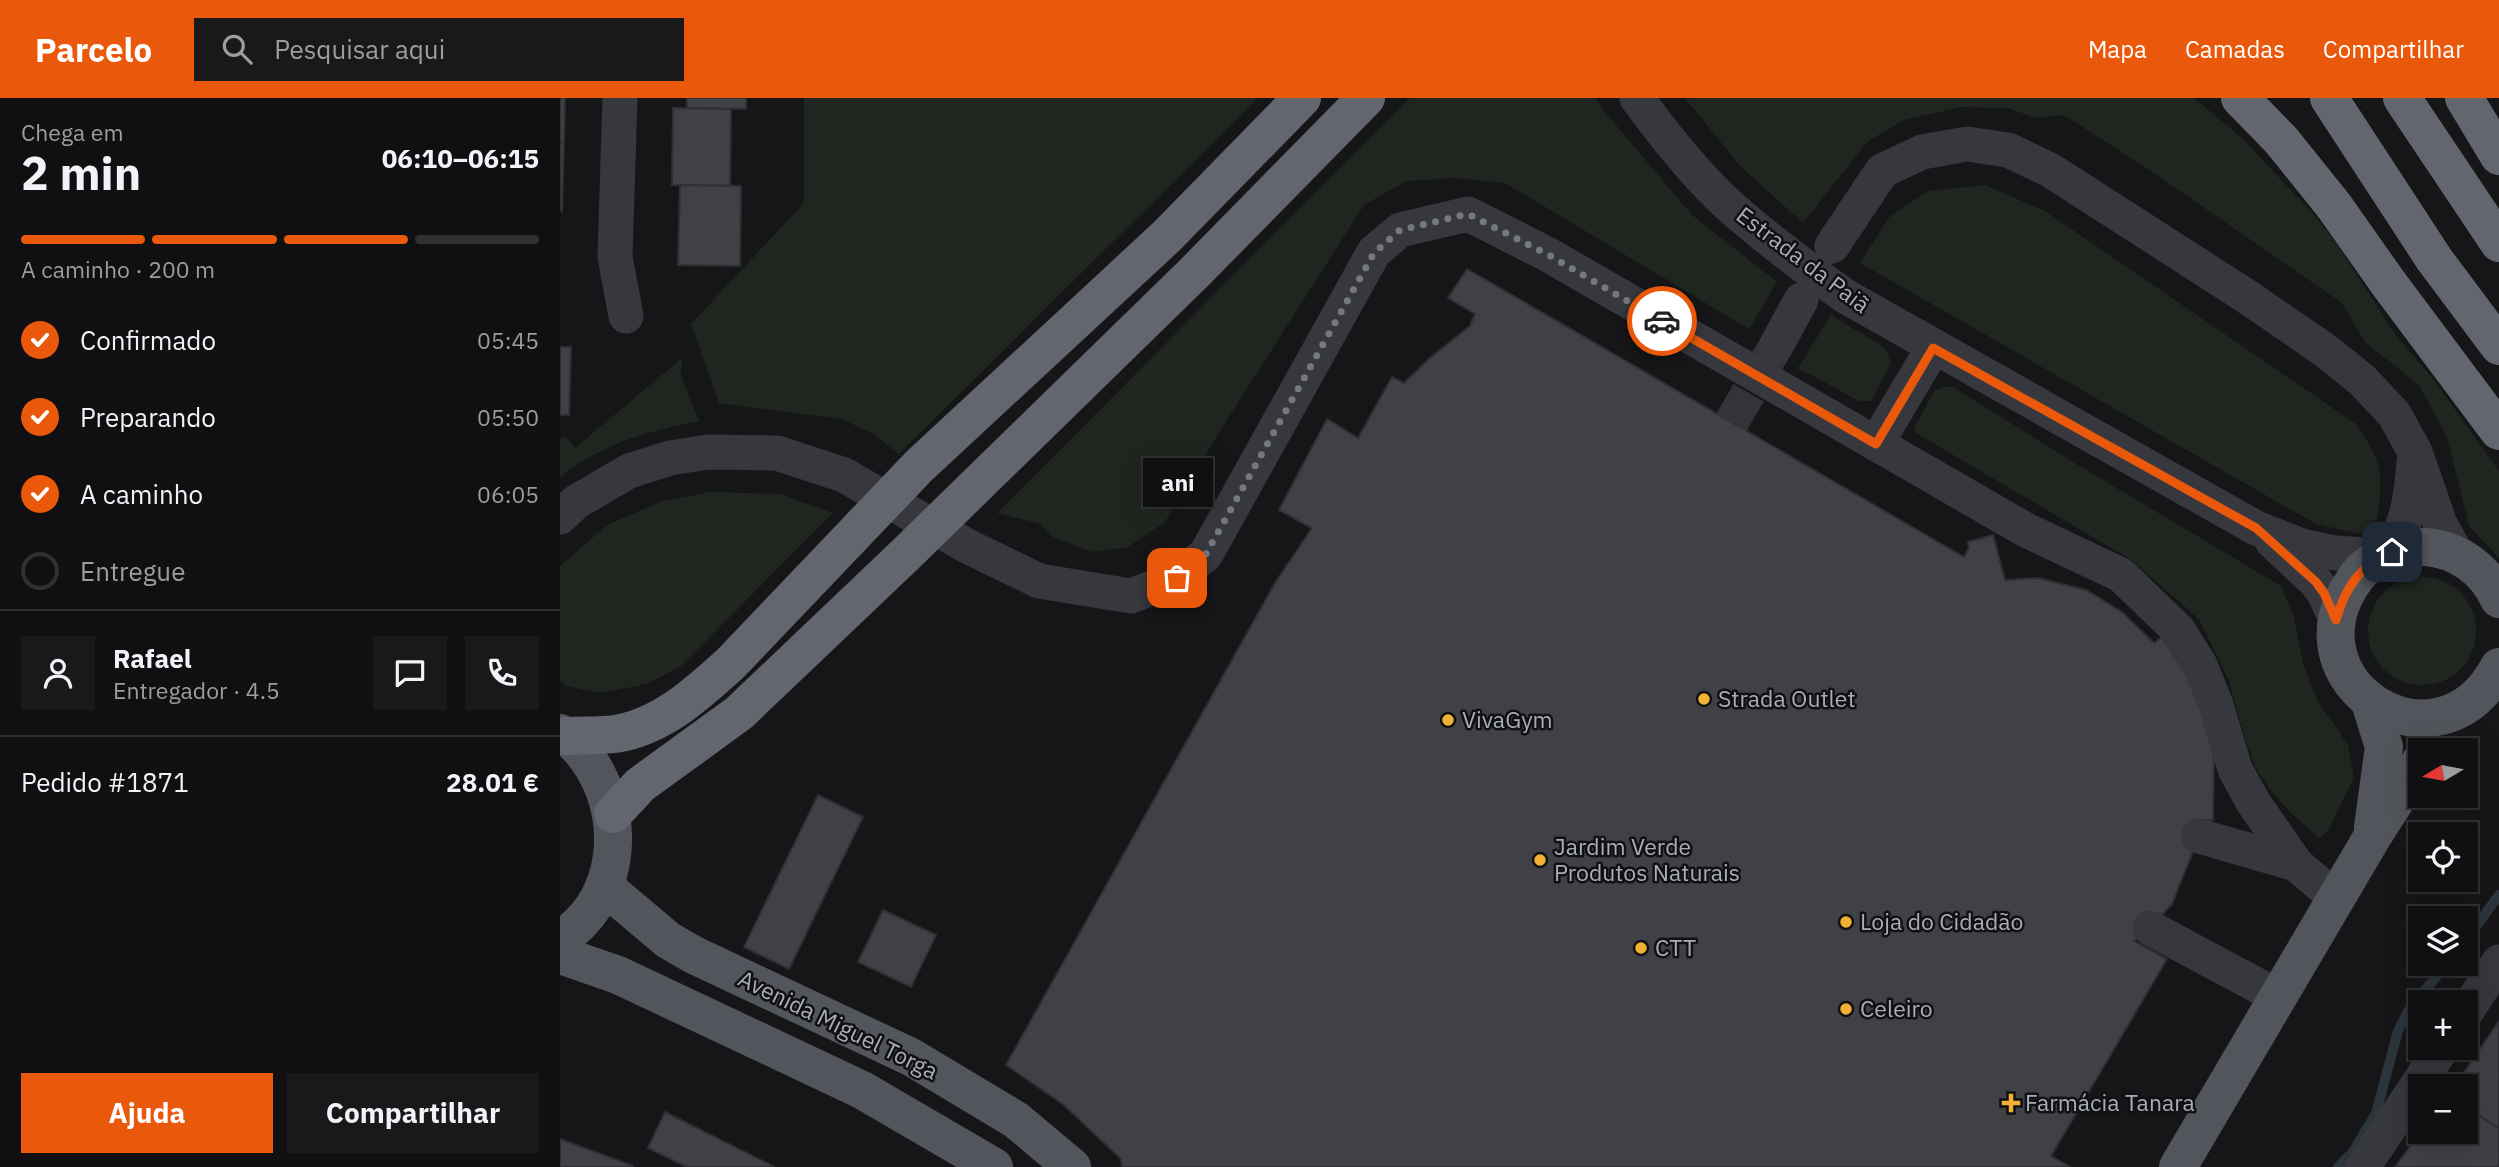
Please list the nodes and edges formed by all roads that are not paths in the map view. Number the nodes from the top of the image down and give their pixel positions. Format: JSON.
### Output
{"nodes":[{"id":1,"x":620,"y":98,"type":"edge"},
{"id":2,"x":1302,"y":98,"type":"edge"},
{"id":3,"x":1366,"y":98,"type":"edge"},
{"id":4,"x":1637,"y":98,"type":"edge"},
{"id":5,"x":2240,"y":98,"type":"edge"},
{"id":6,"x":2329,"y":98,"type":"edge"},
{"id":7,"x":2402,"y":98,"type":"edge"},
{"id":8,"x":2465,"y":98,"type":"edge"},
{"id":9,"x":2499,"y":156,"type":"edge"},
{"id":10,"x":2499,"y":243,"type":"edge"},
{"id":11,"x":1832,"y":246,"type":"dead end"},
{"id":12,"x":1801,"y":300,"type":"dead end"},
{"id":13,"x":626,"y":316,"type":"dead end"},
{"id":14,"x":2499,"y":346,"type":"edge"},
{"id":15,"x":1775,"y":348,"type":"tunnel mouth"},
{"id":16,"x":1933,"y":348,"type":"junction"},
{"id":17,"x":2499,"y":431,"type":"edge"},
{"id":18,"x":1876,"y":444,"type":"junction"},
{"id":19,"x":2415,"y":452,"type":"junction"},
{"id":20,"x":560,"y":517,"type":"edge"},
{"id":21,"x":2256,"y":528,"type":"junction"},
{"id":22,"x":2387,"y":554,"type":"junction"},
{"id":23,"x":2457,"y":555,"type":"junction"},
{"id":24,"x":2121,"y":575,"type":"junction"},
{"id":25,"x":2499,"y":599,"type":"edge"},
{"id":26,"x":2336,"y":620,"type":"junction"},
{"id":27,"x":2134,"y":622,"type":"dead end"},
{"id":28,"x":2496,"y":679,"type":"edge"},
{"id":29,"x":2370,"y":702,"type":"junction"},
{"id":30,"x":2449,"y":714,"type":"junction"},
{"id":31,"x":563,"y":734,"type":"edge"},
{"id":32,"x":2435,"y":738,"type":"edge"},
{"id":33,"x":2408,"y":781,"type":"edge"},
{"id":34,"x":613,"y":814,"type":"junction"},
{"id":35,"x":2199,"y":836,"type":"dead end"},
{"id":36,"x":2371,"y":839,"type":"junction"},
{"id":37,"x":2296,"y":864,"type":"junction"},
{"id":38,"x":604,"y":886,"type":"junction"},
{"id":39,"x":2336,"y":898,"type":"junction"},
{"id":40,"x":2150,"y":928,"type":"dead end"},
{"id":41,"x":560,"y":939,"type":"edge"},
{"id":42,"x":560,"y":955,"type":"edge"},
{"id":43,"x":2499,"y":962,"type":"edge"},
{"id":44,"x":2478,"y":994,"type":"edge"},
{"id":45,"x":2277,"y":996,"type":"junction"},
{"id":46,"x":2434,"y":1060,"type":"edge"},
{"id":47,"x":994,"y":1167,"type":"edge"},
{"id":48,"x":1072,"y":1167,"type":"edge"},
{"id":49,"x":2178,"y":1167,"type":"edge"},
{"id":50,"x":2363,"y":1167,"type":"edge"}],
"edges":[{"from":1,"to":13,"type":"street"},
{"from":2,"to":31,"type":"highway"},
{"from":3,"to":34,"type":"highway"},
{"from":4,"to":16,"type":"street","name":"Estrada da Paiã"},
{"from":5,"to":17,"type":"highway"},
{"from":6,"to":14,"type":"highway"},
{"from":7,"to":10,"type":"highway"},
{"from":8,"to":9,"type":"highway"},
{"from":11,"to":19,"type":"street"},
{"from":12,"to":15,"type":"street"},
{"from":16,"to":18,"type":"street"},
{"from":16,"to":21,"type":"street","name":"Estrada da Paiã"},
{"from":18,"to":20,"type":"street"},
{"from":18,"to":24,"type":"street"},
{"from":19,"to":22,"type":"street"},
{"from":19,"to":23,"type":"street"},
{"from":21,"to":22,"type":"street"},
{"from":21,"to":26,"type":"street"},
{"from":22,"to":23,"type":"main road"},
{"from":22,"to":26,"type":"main road"},
{"from":23,"to":25,"type":"main road"},
{"from":24,"to":27,"type":"street"},
{"from":24,"to":37,"type":"street"},
{"from":26,"to":29,"type":"main road"},
{"from":28,"to":30,"type":"main road"},
{"from":29,"to":30,"type":"main road"},
{"from":29,"to":36,"type":"main road"},
{"from":30,"to":32,"type":"main road"},
{"from":31,"to":34,"type":"main road"},
{"from":33,"to":36,"type":"main road"},
{"from":34,"to":38,"type":"main road"},
{"from":35,"to":37,"type":"street"},
{"from":36,"to":39,"type":"main road"},
{"from":37,"to":39,"type":"street"},
{"from":38,"to":41,"type":"main road"},
{"from":38,"to":48,"type":"main road","name":"Avenida Miguel Torga"},
{"from":39,"to":45,"type":"main road"},
{"from":40,"to":45,"type":"street"},
{"from":42,"to":47,"type":"main road","name":"Avenida Miguel Torga"},
{"from":43,"to":44,"type":"street"},
{"from":45,"to":49,"type":"main road"},
{"from":46,"to":50,"type":"street"}]}
